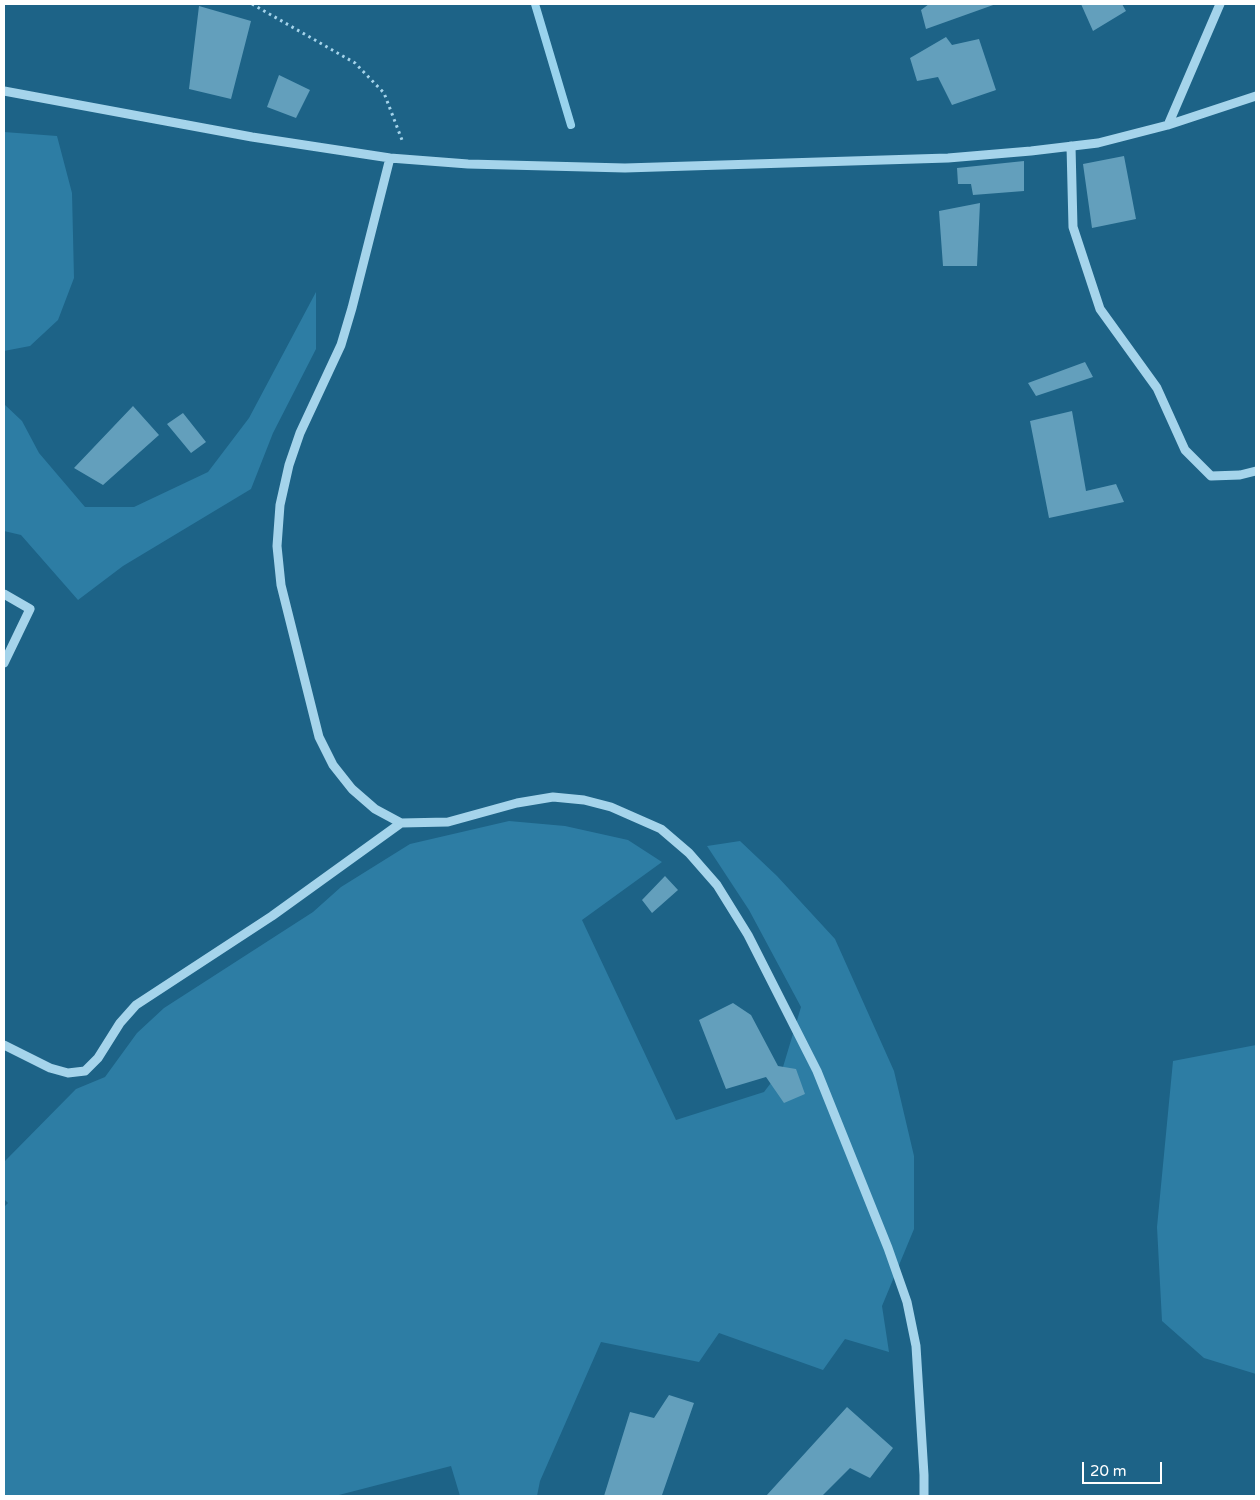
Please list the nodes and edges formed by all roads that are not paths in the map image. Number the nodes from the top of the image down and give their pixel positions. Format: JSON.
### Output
{"nodes":[{"id":1,"x":1220,"y":4,"type":"edge"},
{"id":2,"x":4,"y":91,"type":"edge"},
{"id":3,"x":1256,"y":96,"type":"edge"},
{"id":4,"x":1168,"y":125,"type":"junction"},
{"id":5,"x":1071,"y":146,"type":"junction"},
{"id":6,"x":390,"y":158,"type":"junction"},
{"id":7,"x":1256,"y":471,"type":"edge"},
{"id":8,"x":4,"y":594,"type":"edge"},
{"id":9,"x":4,"y":663,"type":"edge"},
{"id":10,"x":401,"y":823,"type":"junction"},
{"id":11,"x":4,"y":1045,"type":"edge"},
{"id":12,"x":924,"y":1496,"type":"edge"}],
"edges":[{"from":1,"to":4,"type":"street"},
{"from":2,"to":6,"type":"street"},
{"from":3,"to":4,"type":"street"},
{"from":4,"to":5,"type":"street"},
{"from":5,"to":6,"type":"street"},
{"from":5,"to":7,"type":"street"},
{"from":6,"to":10,"type":"street"},
{"from":8,"to":9,"type":"street"},
{"from":10,"to":11,"type":"street"},
{"from":10,"to":12,"type":"street"}]}
